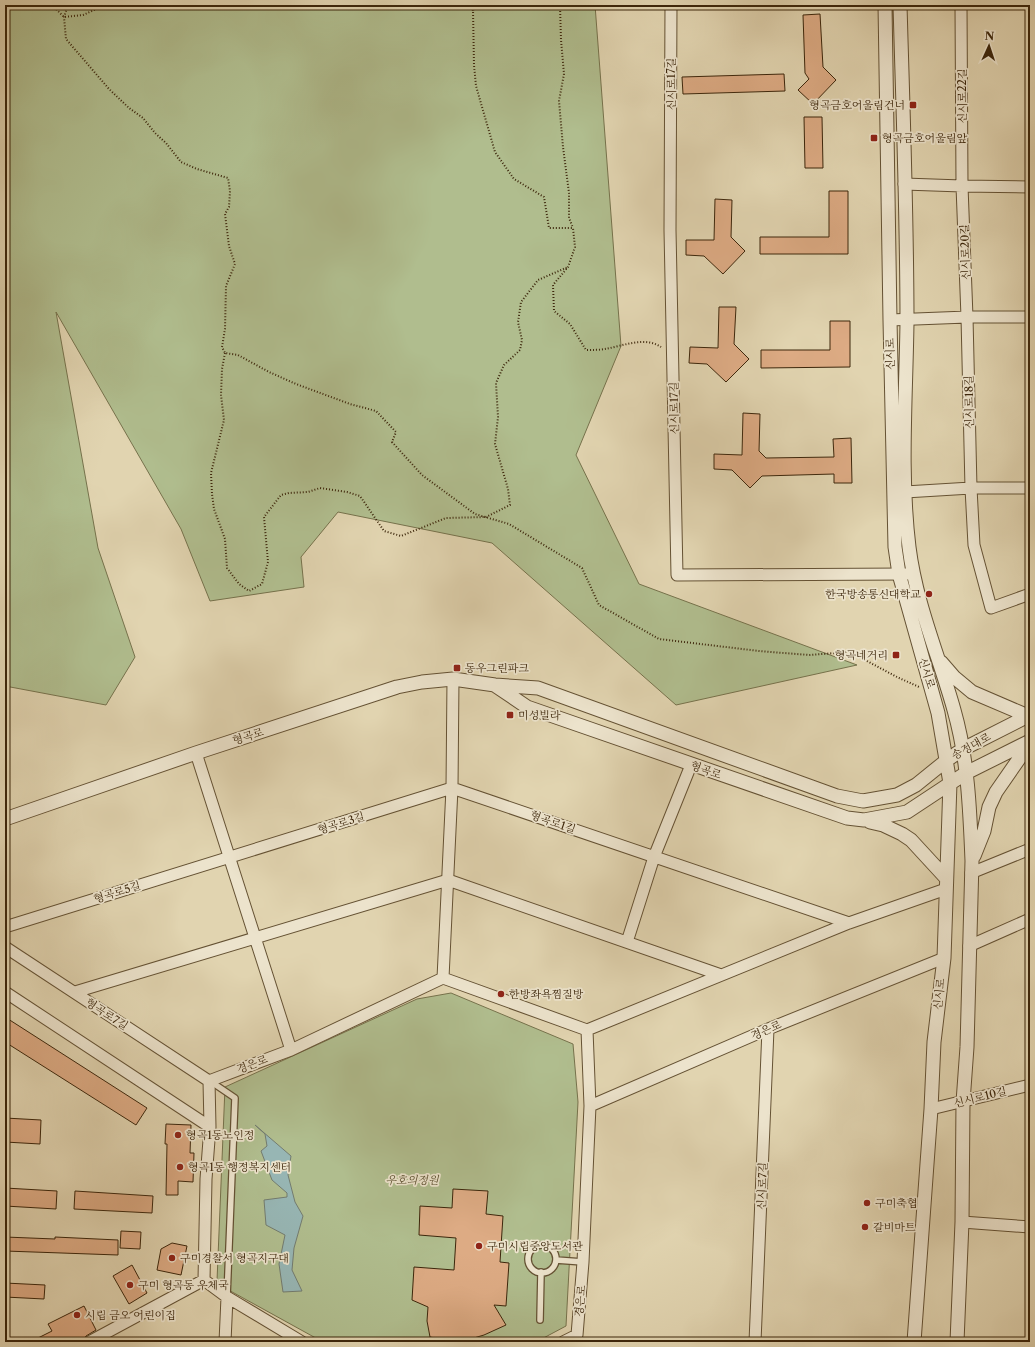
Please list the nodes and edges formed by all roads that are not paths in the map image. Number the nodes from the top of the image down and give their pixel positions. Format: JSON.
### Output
{"nodes":[{"id":1,"x":671,"y":5,"type":"edge"},
{"id":2,"x":885,"y":5,"type":"edge"},
{"id":3,"x":900,"y":5,"type":"edge"},
{"id":4,"x":961,"y":5,"type":"edge"},
{"id":5,"x":904,"y":184,"type":"junction"},
{"id":6,"x":962,"y":186,"type":"junction"},
{"id":7,"x":1030,"y":186,"type":"edge"},
{"id":8,"x":967,"y":317,"type":"junction"},
{"id":9,"x":1030,"y":317,"type":"edge"},
{"id":10,"x":890,"y":320,"type":"junction"},
{"id":11,"x":907,"y":320,"type":"junction"},
{"id":12,"x":971,"y":488,"type":"junction"},
{"id":13,"x":1030,"y":488,"type":"edge"},
{"id":14,"x":905,"y":492,"type":"junction"},
{"id":15,"x":913,"y":573,"type":"junction"},
{"id":16,"x":899,"y":574,"type":"junction"},
{"id":17,"x":1030,"y":594,"type":"edge"},
{"id":18,"x":936,"y":656,"type":"junction"},
{"id":19,"x":453,"y":679,"type":"junction"},
{"id":20,"x":495,"y":685,"type":"junction"},
{"id":21,"x":1029,"y":716,"type":"edge"},
{"id":22,"x":1030,"y":742,"type":"edge"},
{"id":23,"x":963,"y":749,"type":"junction"},
{"id":24,"x":196,"y":752,"type":"junction"},
{"id":25,"x":947,"y":760,"type":"junction"},
{"id":26,"x":691,"y":764,"type":"junction"},
{"id":27,"x":966,"y":773,"type":"junction"},
{"id":28,"x":950,"y":783,"type":"junction"},
{"id":29,"x":916,"y":785,"type":"joint"},
{"id":30,"x":452,"y":788,"type":"junction"},
{"id":31,"x":922,"y":802,"type":"joint"},
{"id":32,"x":5,"y":819,"type":"edge"},
{"id":33,"x":864,"y":820,"type":"junction"},
{"id":34,"x":1030,"y":849,"type":"edge"},
{"id":35,"x":229,"y":857,"type":"junction"},
{"id":36,"x":654,"y":857,"type":"junction"},
{"id":37,"x":972,"y":867,"type":"junction"},
{"id":38,"x":448,"y":880,"type":"junction"},
{"id":39,"x":946,"y":884,"type":"junction"},
{"id":40,"x":1030,"y":919,"type":"edge"},
{"id":41,"x":849,"y":923,"type":"junction"},
{"id":42,"x":5,"y":927,"type":"edge"},
{"id":43,"x":255,"y":939,"type":"junction"},
{"id":44,"x":627,"y":942,"type":"junction"},
{"id":45,"x":969,"y":946,"type":"junction"},
{"id":46,"x":5,"y":947,"type":"edge"},
{"id":47,"x":944,"y":958,"type":"junction"},
{"id":48,"x":721,"y":975,"type":"junction"},
{"id":49,"x":443,"y":978,"type":"junction"},
{"id":50,"x":5,"y":992,"type":"edge"},
{"id":51,"x":75,"y":992,"type":"junction"},
{"id":52,"x":768,"y":1029,"type":"junction"},
{"id":53,"x":587,"y":1030,"type":"junction"},
{"id":54,"x":290,"y":1050,"type":"junction"},
{"id":55,"x":209,"y":1081,"type":"junction"},
{"id":56,"x":1030,"y":1085,"type":"edge"},
{"id":57,"x":963,"y":1102,"type":"junction"},
{"id":58,"x":590,"y":1106,"type":"junction"},
{"id":59,"x":931,"y":1109,"type":"junction"},
{"id":60,"x":210,"y":1128,"type":"junction"},
{"id":61,"x":962,"y":1222,"type":"junction"},
{"id":62,"x":1030,"y":1226,"type":"edge"},
{"id":63,"x":556,"y":1260,"type":"junction"},
{"id":64,"x":583,"y":1262,"type":"junction"},
{"id":65,"x":541,"y":1272,"type":"junction"},
{"id":66,"x":204,"y":1280,"type":"junction"},
{"id":67,"x":227,"y":1297,"type":"junction"},
{"id":68,"x":540,"y":1320,"type":"dead end"},
{"id":69,"x":89,"y":1342,"type":"edge"},
{"id":70,"x":225,"y":1342,"type":"edge"},
{"id":71,"x":302,"y":1342,"type":"edge"},
{"id":72,"x":563,"y":1342,"type":"edge"},
{"id":73,"x":756,"y":1342,"type":"edge"},
{"id":74,"x":914,"y":1342,"type":"edge"},
{"id":75,"x":957,"y":1342,"type":"edge"}],
"edges":[{"from":1,"to":16,"type":"street","name":"신시로17길"},
{"from":2,"to":10,"type":"street","name":"신시로"},
{"from":3,"to":5,"type":"street","name":"신시로"},
{"from":4,"to":6,"type":"street","name":"신시로22길"},
{"from":5,"to":6,"type":"street"},
{"from":5,"to":11,"type":"street","name":"신시로"},
{"from":6,"to":7,"type":"street"},
{"from":6,"to":8,"type":"street","name":"신시로20길"},
{"from":8,"to":9,"type":"street"},
{"from":8,"to":11,"type":"street"},
{"from":8,"to":12,"type":"street","name":"신시로18길"},
{"from":10,"to":11,"type":"street"},
{"from":10,"to":16,"type":"street","name":"신시로"},
{"from":11,"to":14,"type":"street","name":"신시로"},
{"from":12,"to":13,"type":"street"},
{"from":12,"to":14,"type":"street"},
{"from":12,"to":17,"type":"street","name":"신시로18길"},
{"from":14,"to":15,"type":"street","name":"신시로"},
{"from":15,"to":16,"type":"street","name":"신시로17길"},
{"from":15,"to":18,"type":"street","name":"신시로"},
{"from":16,"to":25,"type":"street","name":"신시로"},
{"from":18,"to":21,"type":"street"},
{"from":18,"to":23,"type":"street","name":"신시로"},
{"from":19,"to":20,"type":"street","name":"형곡로"},
{"from":19,"to":24,"type":"street","name":"형곡로"},
{"from":19,"to":30,"type":"street"},
{"from":20,"to":26,"type":"street","name":"형곡로"},
{"from":20,"to":29,"type":"street","name":"형곡로"},
{"from":21,"to":23,"type":"street","name":"송정대로"},
{"from":22,"to":27,"type":"street","name":"송정대로"},
{"from":22,"to":37,"type":"street"},
{"from":23,"to":25,"type":"street","name":"송정대로"},
{"from":23,"to":27,"type":"street","name":"신시로"},
{"from":24,"to":32,"type":"street","name":"형곡로"},
{"from":24,"to":35,"type":"street"},
{"from":25,"to":28,"type":"street","name":"신시로"},
{"from":25,"to":29,"type":"street","name":"송정대로"},
{"from":26,"to":33,"type":"street","name":"형곡로"},
{"from":26,"to":36,"type":"street"},
{"from":27,"to":28,"type":"street","name":"송정대로"},
{"from":27,"to":37,"type":"street","name":"신시로"},
{"from":28,"to":31,"type":"street","name":"송정대로"},
{"from":28,"to":39,"type":"street","name":"신시로"},
{"from":30,"to":35,"type":"street","name":"형곡로3길"},
{"from":30,"to":36,"type":"street","name":"형곡로1길"},
{"from":30,"to":38,"type":"street"},
{"from":31,"to":33,"type":"street","name":"형곡로"},
{"from":33,"to":39,"type":"street"},
{"from":34,"to":37,"type":"street"},
{"from":35,"to":42,"type":"street","name":"형곡로5길"},
{"from":35,"to":43,"type":"street"},
{"from":36,"to":41,"type":"street"},
{"from":36,"to":44,"type":"street"},
{"from":37,"to":45,"type":"street","name":"신시로"},
{"from":38,"to":43,"type":"street"},
{"from":38,"to":44,"type":"street"},
{"from":38,"to":49,"type":"street"},
{"from":39,"to":41,"type":"street"},
{"from":39,"to":47,"type":"street","name":"신시로"},
{"from":40,"to":45,"type":"street"},
{"from":41,"to":48,"type":"street"},
{"from":43,"to":51,"type":"street"},
{"from":43,"to":54,"type":"street"},
{"from":44,"to":48,"type":"street"},
{"from":45,"to":57,"type":"street","name":"신시로"},
{"from":46,"to":51,"type":"street","name":"형곡로7길"},
{"from":47,"to":52,"type":"street","name":"경은로"},
{"from":47,"to":59,"type":"street","name":"신시로"},
{"from":48,"to":53,"type":"street"},
{"from":49,"to":53,"type":"street"},
{"from":49,"to":54,"type":"street","name":"경은로"},
{"from":50,"to":60,"type":"street"},
{"from":51,"to":55,"type":"street","name":"형곡로7길"},
{"from":52,"to":58,"type":"street","name":"경은로"},
{"from":52,"to":73,"type":"street","name":"신시로7길"},
{"from":53,"to":58,"type":"street","name":"경은로"},
{"from":54,"to":55,"type":"street","name":"경은로"},
{"from":55,"to":60,"type":"street"},
{"from":55,"to":67,"type":"lane"},
{"from":56,"to":57,"type":"street","name":"신시로10길"},
{"from":57,"to":59,"type":"street","name":"신시로10길"},
{"from":57,"to":61,"type":"street","name":"신시로"},
{"from":58,"to":64,"type":"street","name":"경은로"},
{"from":59,"to":74,"type":"street","name":"신시로"},
{"from":60,"to":66,"type":"street"},
{"from":61,"to":62,"type":"street"},
{"from":61,"to":75,"type":"street","name":"신시로"},
{"from":63,"to":64,"type":"lane"},
{"from":63,"to":65,"type":"lane"},
{"from":63,"to":65,"type":"lane"},
{"from":64,"to":72,"type":"street","name":"경은로"},
{"from":65,"to":68,"type":"lane"},
{"from":66,"to":67,"type":"street"},
{"from":66,"to":69,"type":"street"},
{"from":67,"to":70,"type":"street"},
{"from":67,"to":71,"type":"street"}]}
